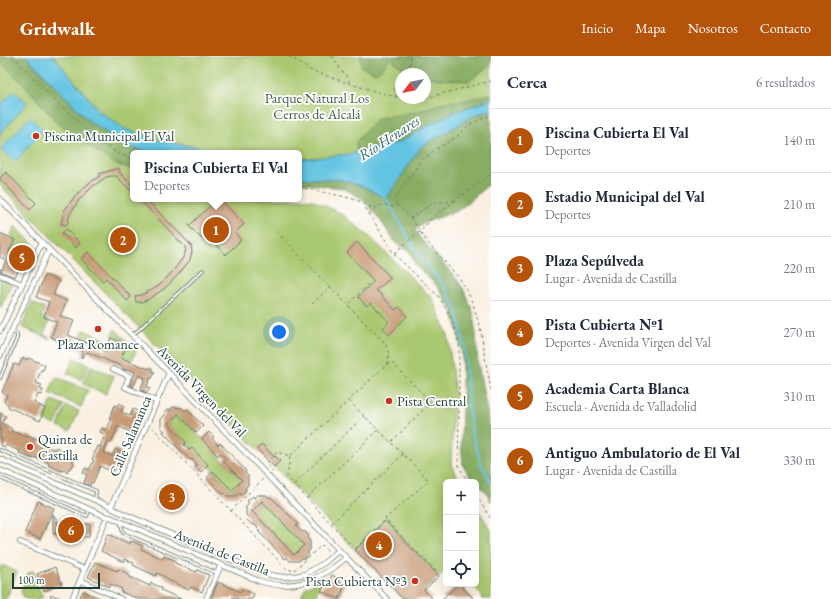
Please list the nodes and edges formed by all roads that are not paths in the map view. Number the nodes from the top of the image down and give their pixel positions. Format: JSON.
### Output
{"nodes":[{"id":1,"x":0,"y":199,"type":"edge"},
{"id":2,"x":42,"y":242,"type":"junction"},
{"id":3,"x":49,"y":250,"type":"junction"},
{"id":4,"x":203,"y":270,"type":"dead end"},
{"id":5,"x":0,"y":274,"type":"edge"},
{"id":6,"x":22,"y":284,"type":"junction"},
{"id":7,"x":1,"y":329,"type":"edge"},
{"id":8,"x":12,"y":331,"type":"junction"},
{"id":9,"x":133,"y":335,"type":"junction"},
{"id":10,"x":2,"y":345,"type":"edge"},
{"id":11,"x":0,"y":356,"type":"edge"},
{"id":12,"x":113,"y":369,"type":"dead end"},
{"id":13,"x":169,"y":373,"type":"junction"},
{"id":14,"x":0,"y":378,"type":"edge"},
{"id":15,"x":156,"y":401,"type":"junction"},
{"id":16,"x":0,"y":450,"type":"edge"},
{"id":17,"x":0,"y":459,"type":"edge"},
{"id":18,"x":0,"y":470,"type":"edge"},
{"id":19,"x":0,"y":478,"type":"edge"},
{"id":20,"x":95,"y":500,"type":"junction"},
{"id":21,"x":111,"y":508,"type":"junction"},
{"id":22,"x":90,"y":509,"type":"junction"},
{"id":23,"x":107,"y":516,"type":"junction"},
{"id":24,"x":121,"y":522,"type":"junction"},
{"id":25,"x":20,"y":542,"type":"dead end"},
{"id":26,"x":339,"y":550,"type":"junction"},
{"id":27,"x":346,"y":558,"type":"junction"},
{"id":28,"x":221,"y":565,"type":"junction"},
{"id":29,"x":84,"y":570,"type":"junction"},
{"id":30,"x":218,"y":573,"type":"junction"},
{"id":31,"x":80,"y":580,"type":"junction"},
{"id":32,"x":52,"y":597,"type":"dead end"},
{"id":33,"x":59,"y":599,"type":"edge"},
{"id":34,"x":72,"y":599,"type":"edge"},
{"id":35,"x":121,"y":599,"type":"edge"},
{"id":36,"x":206,"y":599,"type":"edge"},
{"id":37,"x":387,"y":599,"type":"edge"}],
"edges":[{"from":1,"to":2,"type":"street","name":"Avenida Virgen del Val"},
{"from":2,"to":3,"type":"street","name":"Avenida Virgen del Val"},
{"from":2,"to":6,"type":"street"},
{"from":3,"to":8,"type":"street"},
{"from":3,"to":9,"type":"street","name":"Avenida Virgen del Val"},
{"from":4,"to":9,"type":"lane"},
{"from":5,"to":6,"type":"street"},
{"from":6,"to":7,"type":"street"},
{"from":7,"to":8,"type":"street"},
{"from":8,"to":10,"type":"street"},
{"from":8,"to":14,"type":"lane"},
{"from":9,"to":13,"type":"street","name":"Avenida Virgen del Val"},
{"from":10,"to":11,"type":"street"},
{"from":12,"to":15,"type":"street"},
{"from":13,"to":15,"type":"street","name":"Calle Salamanca"},
{"from":13,"to":26,"type":"street","name":"Avenida Virgen del Val"},
{"from":15,"to":21,"type":"street","name":"Calle Salamanca"},
{"from":16,"to":20,"type":"lane"},
{"from":17,"to":20,"type":"street","name":"Avenida de Castilla"},
{"from":18,"to":22,"type":"street","name":"Avenida de Castilla"},
{"from":19,"to":22,"type":"lane"},
{"from":20,"to":21,"type":"street","name":"Avenida de Castilla"},
{"from":21,"to":23,"type":"street"},
{"from":21,"to":23,"type":"street"},
{"from":21,"to":26,"type":"street","name":"Avenida de Castilla"},
{"from":22,"to":23,"type":"street","name":"Avenida de Castilla"},
{"from":23,"to":24,"type":"street","name":"Avenida de Castilla"},
{"from":23,"to":29,"type":"street"},
{"from":24,"to":28,"type":"street","name":"Avenida de Castilla"},
{"from":24,"to":30,"type":"lane"},
{"from":25,"to":29,"type":"street"},
{"from":26,"to":27,"type":"street","name":"Avenida Virgen del Val"},
{"from":27,"to":28,"type":"street","name":"Avenida de Castilla"},
{"from":27,"to":37,"type":"street","name":"Avenida Virgen del Val"},
{"from":28,"to":30,"type":"street"},
{"from":29,"to":31,"type":"street"},
{"from":30,"to":36,"type":"street"},
{"from":31,"to":34,"type":"street"},
{"from":31,"to":35,"type":"street"},
{"from":32,"to":33,"type":"lane"}]}
